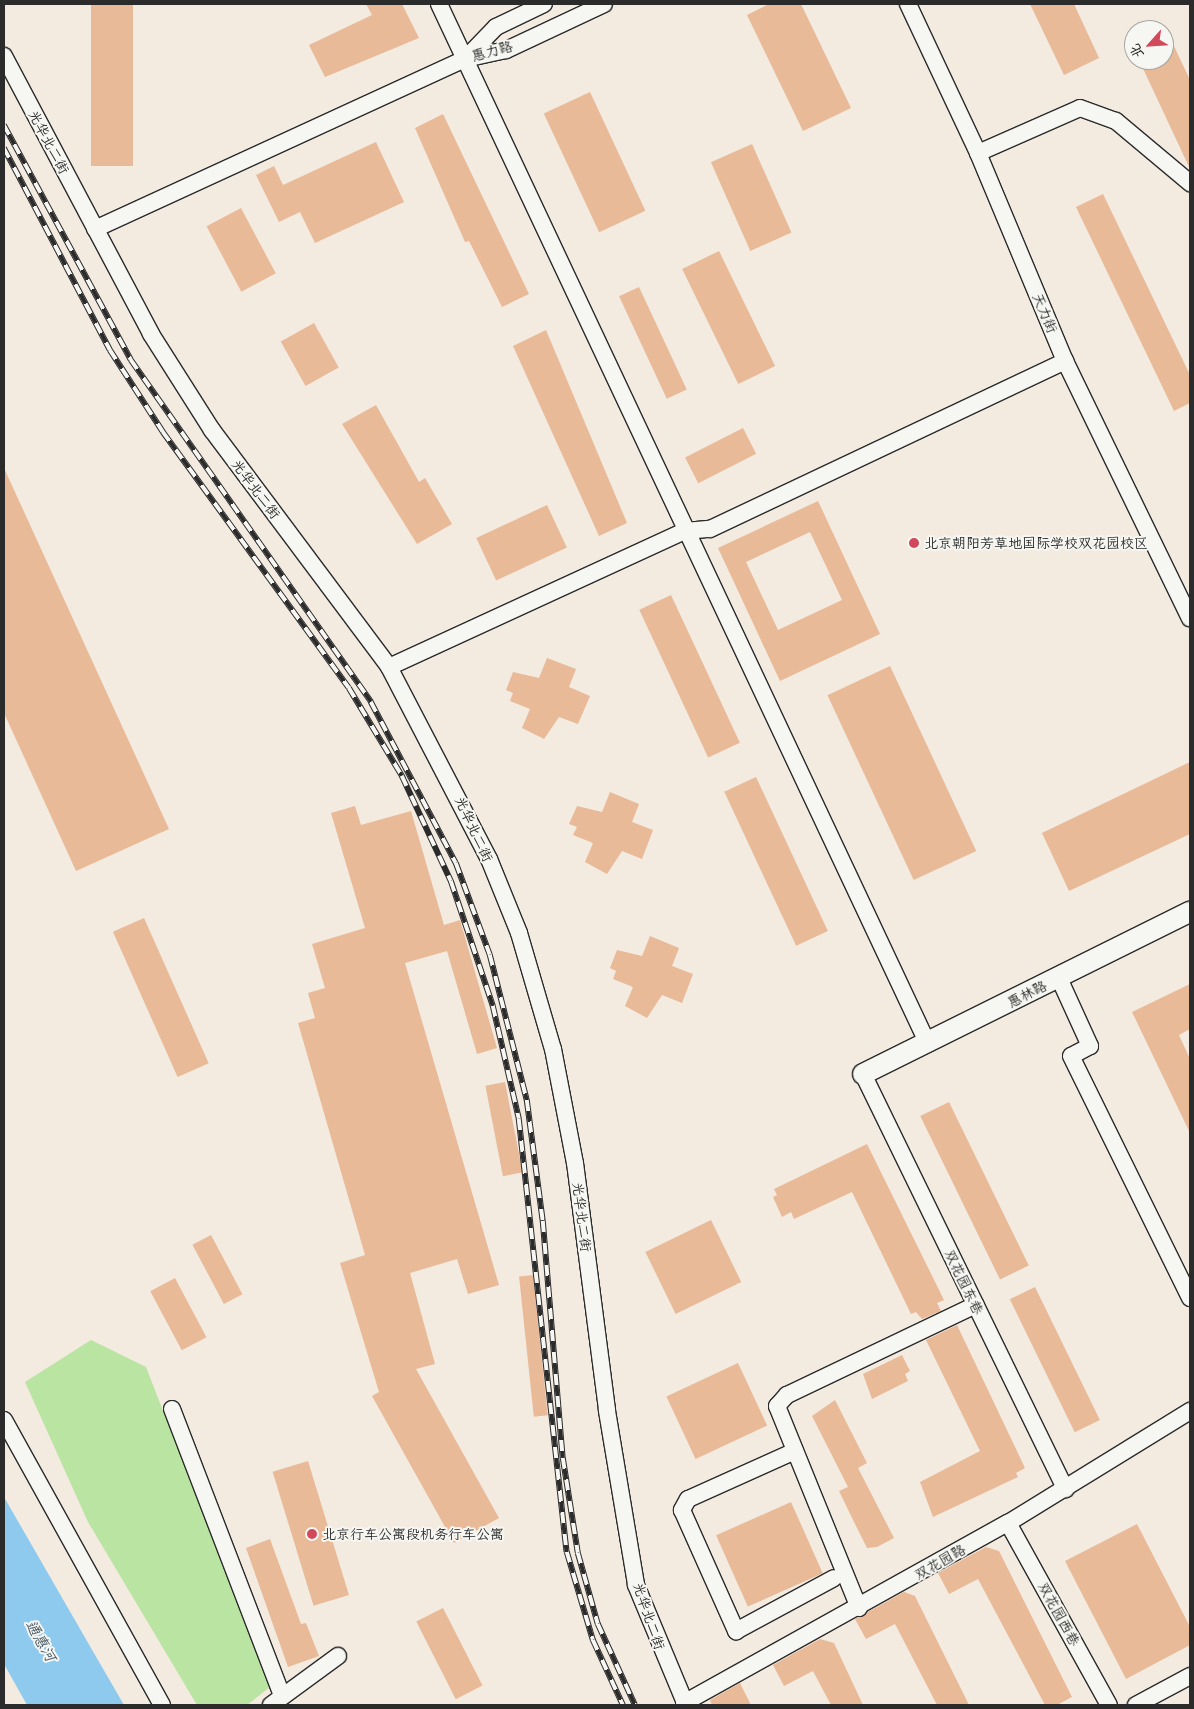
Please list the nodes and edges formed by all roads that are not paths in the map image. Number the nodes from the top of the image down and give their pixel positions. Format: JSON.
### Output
{"nodes":[{"id":1,"x":439,"y":4,"type":"edge"},
{"id":2,"x":544,"y":4,"type":"edge"},
{"id":3,"x":604,"y":4,"type":"edge"},
{"id":4,"x":908,"y":4,"type":"edge"},
{"id":5,"x":4,"y":56,"type":"edge"},
{"id":6,"x":465,"y":59,"type":"junction"},
{"id":7,"x":978,"y":153,"type":"junction"},
{"id":8,"x":1190,"y":183,"type":"edge"},
{"id":9,"x":95,"y":229,"type":"junction"},
{"id":10,"x":1065,"y":361,"type":"junction"},
{"id":11,"x":685,"y":530,"type":"junction"},
{"id":12,"x":1190,"y":618,"type":"edge"},
{"id":13,"x":389,"y":667,"type":"junction"},
{"id":14,"x":1190,"y":912,"type":"edge"},
{"id":15,"x":1059,"y":978,"type":"junction"},
{"id":16,"x":928,"y":1044,"type":"junction"},
{"id":17,"x":863,"y":1074,"type":"joint"},
{"id":18,"x":1190,"y":1298,"type":"edge"},
{"id":19,"x":976,"y":1305,"type":"junction"},
{"id":20,"x":172,"y":1409,"type":"dead end"},
{"id":21,"x":1190,"y":1411,"type":"edge"},
{"id":22,"x":4,"y":1420,"type":"edge"},
{"id":23,"x":795,"y":1451,"type":"junction"},
{"id":24,"x":1065,"y":1489,"type":"junction"},
{"id":25,"x":1008,"y":1523,"type":"junction"},
{"id":26,"x":834,"y":1578,"type":"dead end"},
{"id":27,"x":859,"y":1608,"type":"junction"},
{"id":28,"x":338,"y":1656,"type":"dead end"},
{"id":29,"x":1190,"y":1676,"type":"edge"},
{"id":30,"x":276,"y":1700,"type":"edge"},
{"id":31,"x":685,"y":1704,"type":"edge"},
{"id":32,"x":162,"y":1705,"type":"edge"},
{"id":33,"x":1109,"y":1705,"type":"edge"},
{"id":34,"x":1136,"y":1705,"type":"edge"}],
"edges":[{"from":1,"to":6,"type":"street"},
{"from":2,"to":6,"type":"street","name":"惠力路"},
{"from":3,"to":6,"type":"street","name":"惠力路"},
{"from":4,"to":7,"type":"street","name":"天力街"},
{"from":5,"to":9,"type":"street","name":"光华北二街"},
{"from":6,"to":9,"type":"street"},
{"from":6,"to":11,"type":"street"},
{"from":7,"to":8,"type":"street"},
{"from":7,"to":10,"type":"street","name":"天力街"},
{"from":9,"to":13,"type":"street","name":"光华北二街"},
{"from":10,"to":11,"type":"street"},
{"from":10,"to":12,"type":"street","name":"天力街"},
{"from":11,"to":13,"type":"street"},
{"from":11,"to":16,"type":"street"},
{"from":13,"to":31,"type":"street","name":"光华北二街"},
{"from":14,"to":15,"type":"street","name":"惠林路"},
{"from":15,"to":16,"type":"street","name":"惠林路"},
{"from":15,"to":18,"type":"street"},
{"from":16,"to":17,"type":"street","name":"惠林路"},
{"from":17,"to":19,"type":"street","name":"双花园东巷"},
{"from":19,"to":23,"type":"street"},
{"from":19,"to":24,"type":"street","name":"双花园东巷"},
{"from":20,"to":30,"type":"street"},
{"from":21,"to":24,"type":"street","name":"双花园路"},
{"from":22,"to":32,"type":"street"},
{"from":23,"to":26,"type":"street"},
{"from":23,"to":27,"type":"street"},
{"from":24,"to":25,"type":"street","name":"双花园路"},
{"from":25,"to":27,"type":"street","name":"双花园路"},
{"from":25,"to":33,"type":"street","name":"双花园西巷"},
{"from":27,"to":31,"type":"street","name":"双花园路"},
{"from":28,"to":30,"type":"street"},
{"from":29,"to":34,"type":"street"}]}
